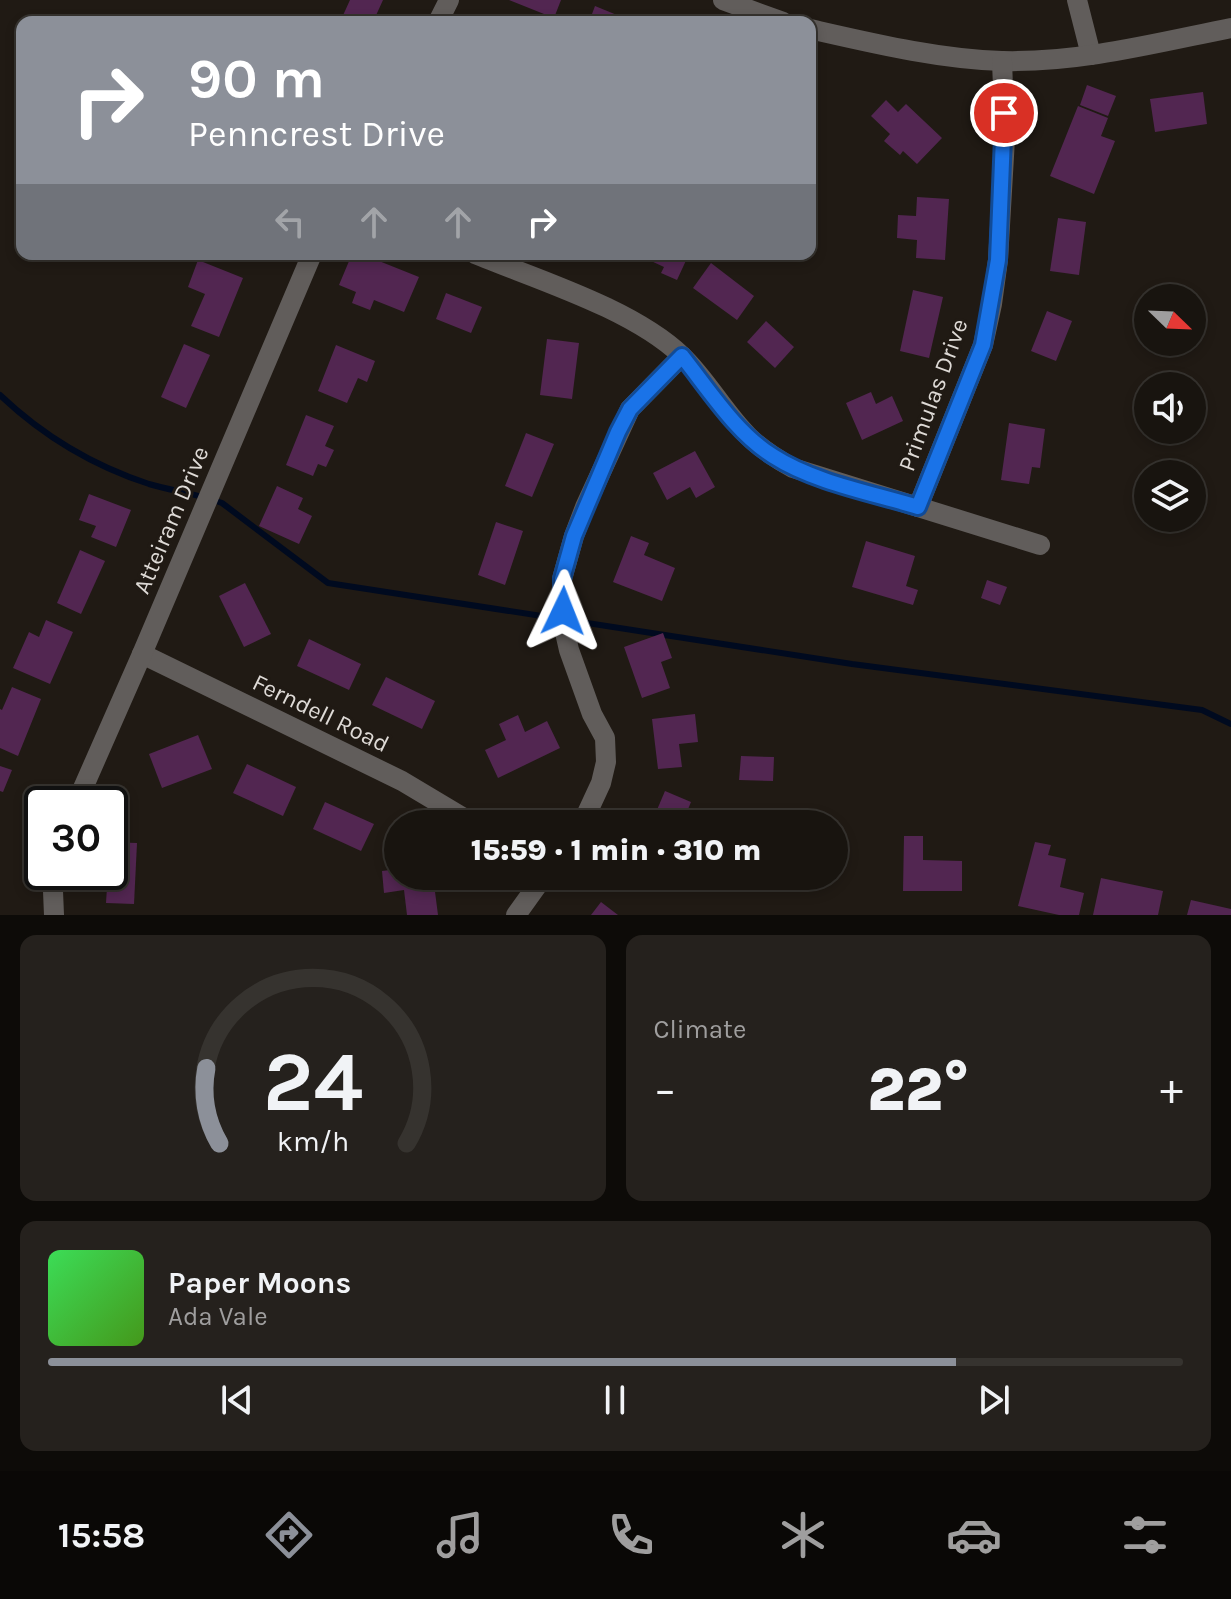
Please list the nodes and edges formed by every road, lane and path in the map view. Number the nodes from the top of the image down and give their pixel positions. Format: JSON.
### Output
{"nodes":[{"id":1,"x":723,"y":0,"type":"edge"},
{"id":2,"x":1077,"y":0,"type":"edge"},
{"id":3,"x":767,"y":16,"type":"edge"},
{"id":4,"x":1231,"y":28,"type":"edge"},
{"id":5,"x":816,"y":30,"type":"edge"},
{"id":6,"x":1091,"y":55,"type":"junction"},
{"id":7,"x":1002,"y":61,"type":"junction"},
{"id":8,"x":309,"y":260,"type":"edge"},
{"id":9,"x":489,"y":260,"type":"edge"},
{"id":10,"x":682,"y":356,"type":"junction"},
{"id":11,"x":918,"y":507,"type":"junction"},
{"id":12,"x":1040,"y":545,"type":"dead end"},
{"id":13,"x":142,"y":654,"type":"junction"},
{"id":14,"x":84,"y":786,"type":"edge"},
{"id":15,"x":451,"y":810,"type":"edge"},
{"id":16,"x":588,"y":810,"type":"edge"},
{"id":17,"x":53,"y":890,"type":"edge"},
{"id":18,"x":534,"y":890,"type":"edge"},
{"id":19,"x":54,"y":915,"type":"edge"},
{"id":20,"x":516,"y":915,"type":"edge"}],
"edges":[{"from":1,"to":3,"type":"street"},
{"from":2,"to":6,"type":"street"},
{"from":4,"to":6,"type":"street"},
{"from":5,"to":7,"type":"street"},
{"from":6,"to":7,"type":"street"},
{"from":7,"to":11,"type":"street","name":"Primulas Drive"},
{"from":8,"to":13,"type":"street","name":"Atteiram Drive"},
{"from":9,"to":10,"type":"street"},
{"from":10,"to":11,"type":"street"},
{"from":10,"to":16,"type":"street"},
{"from":11,"to":12,"type":"street"},
{"from":13,"to":14,"type":"street","name":"Atteiram Drive"},
{"from":13,"to":15,"type":"street","name":"Ferndell Road"},
{"from":17,"to":19,"type":"street"},
{"from":18,"to":20,"type":"street"}]}
